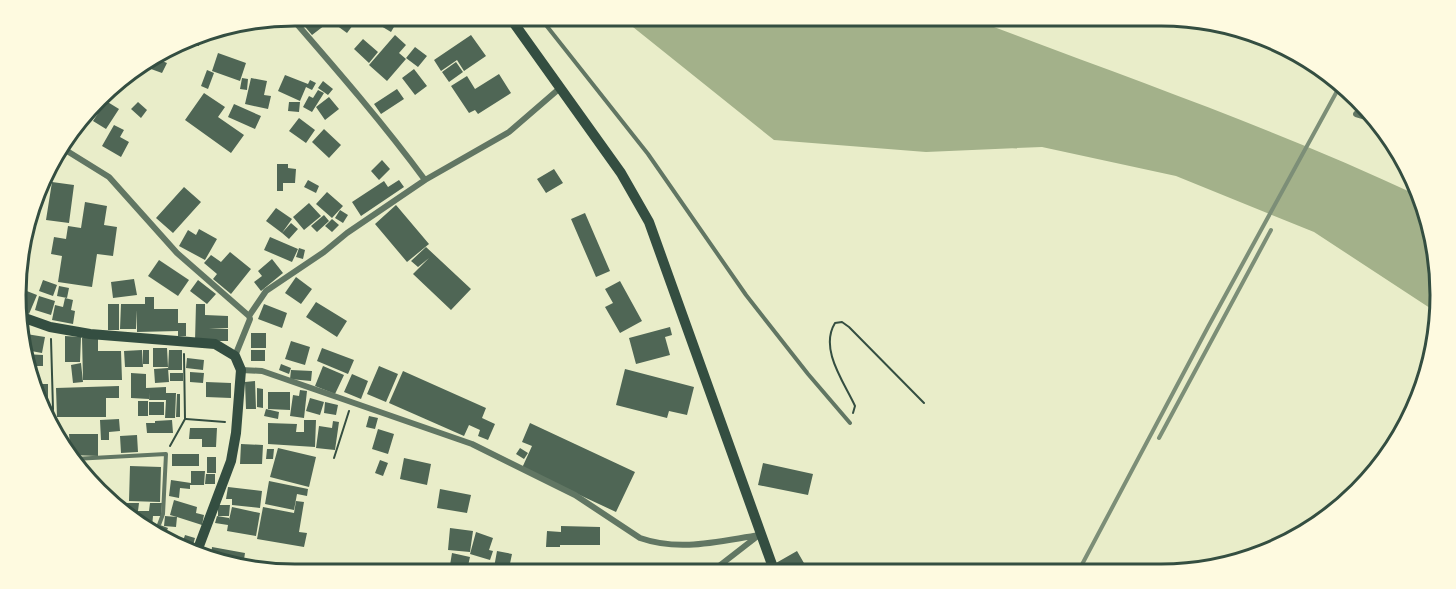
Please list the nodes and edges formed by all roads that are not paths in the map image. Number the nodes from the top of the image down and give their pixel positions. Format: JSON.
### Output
{"nodes":[{"id":1,"x":297,"y":26,"type":"edge"},
{"id":2,"x":516,"y":26,"type":"edge"},
{"id":3,"x":547,"y":26,"type":"edge"},
{"id":4,"x":560,"y":88,"type":"junction"},
{"id":5,"x":1356,"y":114,"type":"dead end"},
{"id":6,"x":1363,"y":116,"type":"edge"},
{"id":7,"x":67,"y":151,"type":"edge"},
{"id":8,"x":425,"y":180,"type":"junction"},
{"id":9,"x":249,"y":316,"type":"junction"},
{"id":10,"x":27,"y":319,"type":"edge"},
{"id":11,"x":235,"y":356,"type":"junction"},
{"id":12,"x":241,"y":370,"type":"junction"},
{"id":13,"x":850,"y":423,"type":"road end"},
{"id":14,"x":81,"y":459,"type":"edge"},
{"id":15,"x":159,"y":526,"type":"edge"},
{"id":16,"x":759,"y":535,"type":"junction"},
{"id":17,"x":199,"y":546,"type":"edge"},
{"id":18,"x":722,"y":564,"type":"edge"},
{"id":19,"x":770,"y":564,"type":"edge"}],
"edges":[{"from":1,"to":8,"type":"street"},
{"from":2,"to":4,"type":"main road"},
{"from":3,"to":13,"type":"lane"},
{"from":4,"to":8,"type":"street"},
{"from":4,"to":16,"type":"main road"},
{"from":5,"to":6,"type":"street"},
{"from":7,"to":9,"type":"street"},
{"from":8,"to":9,"type":"street"},
{"from":9,"to":11,"type":"street"},
{"from":10,"to":11,"type":"main road"},
{"from":11,"to":12,"type":"main road"},
{"from":12,"to":16,"type":"street"},
{"from":12,"to":17,"type":"main road"},
{"from":14,"to":15,"type":"lane"},
{"from":16,"to":18,"type":"street"},
{"from":16,"to":19,"type":"main road"}]}
